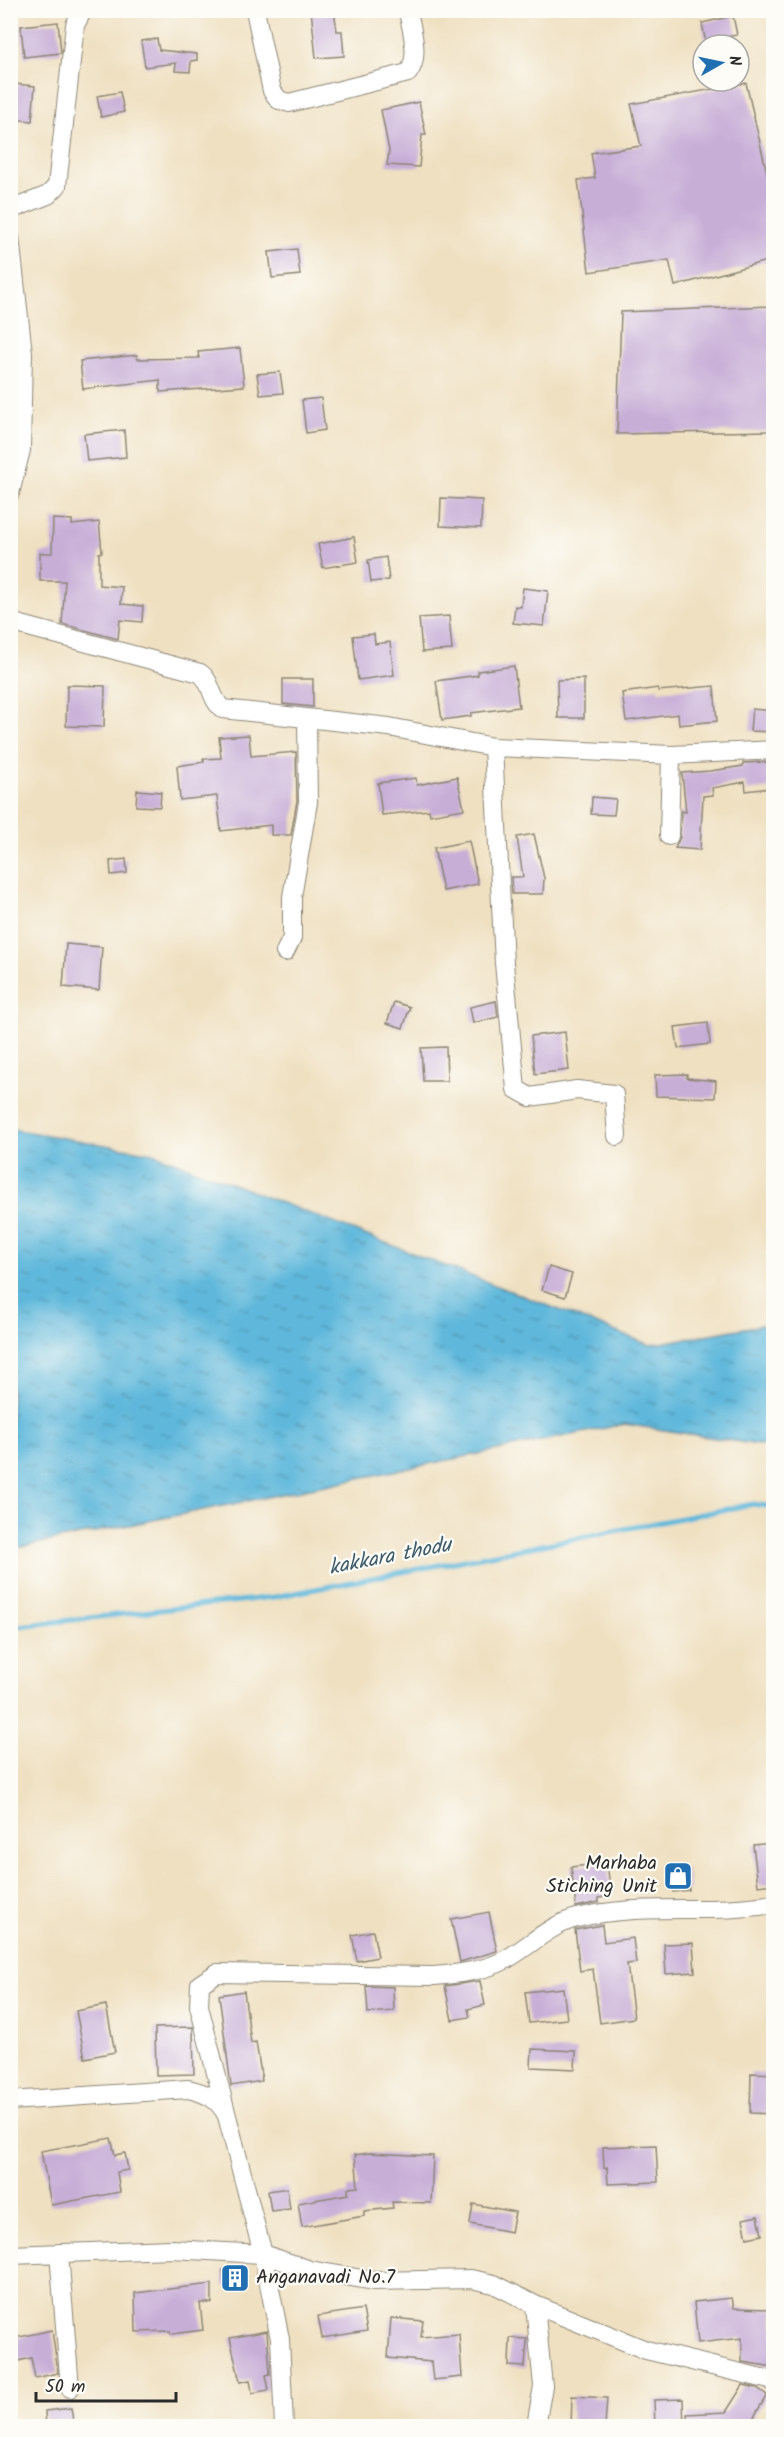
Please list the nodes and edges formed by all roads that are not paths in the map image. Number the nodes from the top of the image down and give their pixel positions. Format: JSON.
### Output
{"nodes":[{"id":1,"x":82,"y":10,"type":"edge"},
{"id":2,"x":255,"y":10,"type":"edge"},
{"id":3,"x":408,"y":10,"type":"edge"},
{"id":4,"x":774,"y":85,"type":"edge"},
{"id":5,"x":774,"y":118,"type":"edge"},
{"id":6,"x":10,"y":210,"type":"edge"},
{"id":7,"x":10,"y":237,"type":"edge"},
{"id":8,"x":10,"y":493,"type":"edge"},
{"id":9,"x":10,"y":622,"type":"edge"},
{"id":10,"x":307,"y":718,"type":"junction"},
{"id":11,"x":493,"y":747,"type":"junction"},
{"id":12,"x":774,"y":750,"type":"edge"},
{"id":13,"x":671,"y":755,"type":"junction"},
{"id":14,"x":669,"y":836,"type":"dead end"},
{"id":15,"x":285,"y":952,"type":"dead end"},
{"id":16,"x":617,"y":1136,"type":"dead end"},
{"id":17,"x":774,"y":1904,"type":"edge"},
{"id":18,"x":10,"y":2101,"type":"edge"},
{"id":19,"x":227,"y":2116,"type":"junction"},
{"id":20,"x":59,"y":2253,"type":"junction"},
{"id":21,"x":263,"y":2254,"type":"junction"},
{"id":22,"x":10,"y":2255,"type":"edge"},
{"id":23,"x":535,"y":2305,"type":"junction"},
{"id":24,"x":774,"y":2381,"type":"edge"},
{"id":25,"x":70,"y":2388,"type":"dead end"},
{"id":26,"x":284,"y":2427,"type":"edge"},
{"id":27,"x":536,"y":2427,"type":"edge"}],
"edges":[{"from":1,"to":6,"type":"street"},
{"from":2,"to":3,"type":"street"},
{"from":4,"to":5,"type":"lane"},
{"from":7,"to":8,"type":"street"},
{"from":9,"to":10,"type":"street"},
{"from":10,"to":11,"type":"street"},
{"from":10,"to":15,"type":"street"},
{"from":11,"to":13,"type":"street"},
{"from":11,"to":16,"type":"street"},
{"from":12,"to":13,"type":"street"},
{"from":13,"to":14,"type":"street"},
{"from":17,"to":19,"type":"street"},
{"from":18,"to":19,"type":"street"},
{"from":19,"to":21,"type":"street"},
{"from":20,"to":21,"type":"street"},
{"from":20,"to":22,"type":"street"},
{"from":20,"to":25,"type":"street"},
{"from":21,"to":23,"type":"street"},
{"from":21,"to":26,"type":"street"},
{"from":23,"to":24,"type":"street"},
{"from":23,"to":27,"type":"street"}]}
